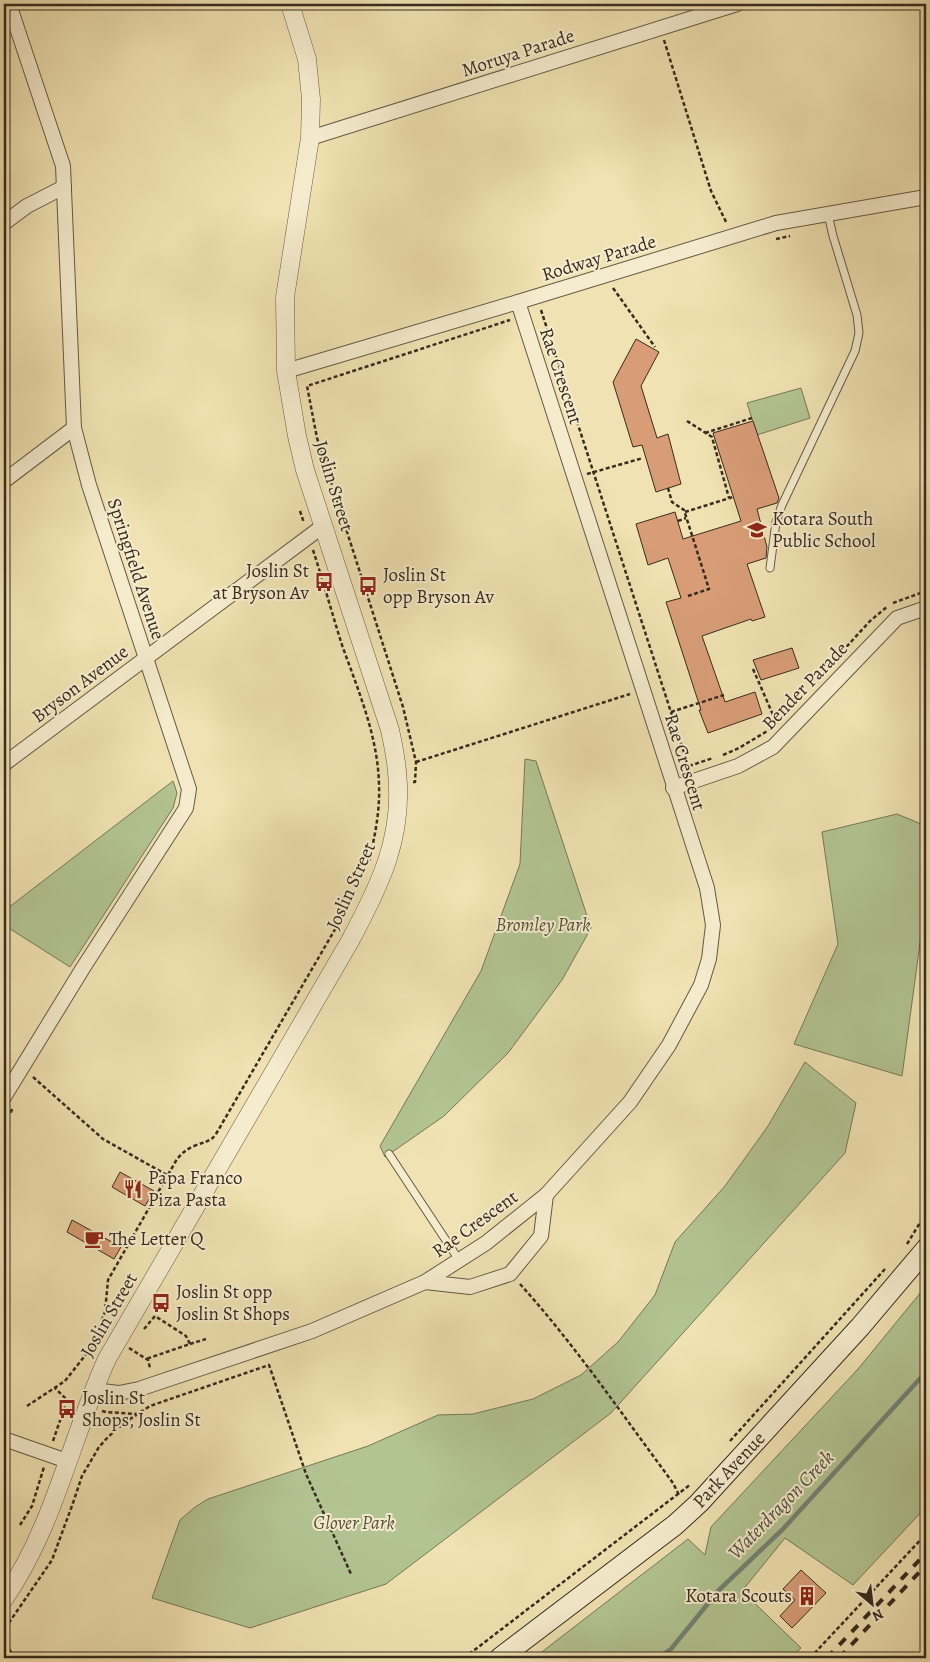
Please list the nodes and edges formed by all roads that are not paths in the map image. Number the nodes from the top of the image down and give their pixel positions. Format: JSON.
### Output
{"nodes":[{"id":1,"x":9,"y":4,"type":"edge"},
{"id":2,"x":290,"y":4,"type":"edge"},
{"id":3,"x":738,"y":4,"type":"edge"},
{"id":4,"x":310,"y":138,"type":"junction"},
{"id":5,"x":64,"y":187,"type":"junction"},
{"id":6,"x":926,"y":197,"type":"edge"},
{"id":7,"x":828,"y":214,"type":"junction"},
{"id":8,"x":4,"y":223,"type":"edge"},
{"id":9,"x":518,"y":302,"type":"junction"},
{"id":10,"x":286,"y":370,"type":"junction"},
{"id":11,"x":74,"y":428,"type":"junction"},
{"id":12,"x":4,"y":481,"type":"edge"},
{"id":13,"x":323,"y":526,"type":"junction"},
{"id":14,"x":770,"y":568,"type":"dead end"},
{"id":15,"x":926,"y":608,"type":"edge"},
{"id":16,"x":146,"y":658,"type":"junction"},
{"id":17,"x":4,"y":764,"type":"edge"},
{"id":18,"x":673,"y":788,"type":"junction"},
{"id":19,"x":4,"y":1096,"type":"edge"},
{"id":20,"x":389,"y":1154,"type":"dead end"},
{"id":21,"x":546,"y":1196,"type":"junction"},
{"id":22,"x":926,"y":1249,"type":"edge"},
{"id":23,"x":459,"y":1260,"type":"junction"},
{"id":24,"x":424,"y":1282,"type":"junction"},
{"id":25,"x":93,"y":1390,"type":"junction"},
{"id":26,"x":4,"y":1439,"type":"edge"},
{"id":27,"x":68,"y":1461,"type":"junction"},
{"id":28,"x":4,"y":1599,"type":"edge"},
{"id":29,"x":500,"y":1658,"type":"edge"}],
"edges":[{"from":1,"to":5,"type":"street","name":"Springfield Avenue"},
{"from":2,"to":4,"type":"street","name":"Joslin Street"},
{"from":3,"to":4,"type":"street","name":"Moruya Parade"},
{"from":4,"to":10,"type":"street","name":"Joslin Street"},
{"from":5,"to":8,"type":"street"},
{"from":5,"to":11,"type":"street","name":"Springfield Avenue"},
{"from":6,"to":7,"type":"street","name":"Rodway Parade"},
{"from":7,"to":9,"type":"street","name":"Rodway Parade"},
{"from":7,"to":14,"type":"lane"},
{"from":9,"to":10,"type":"street","name":"Rodway Parade"},
{"from":9,"to":18,"type":"street","name":"Rae Crescent"},
{"from":10,"to":13,"type":"street","name":"Joslin Street"},
{"from":11,"to":12,"type":"street"},
{"from":11,"to":16,"type":"street","name":"Springfield Avenue"},
{"from":13,"to":16,"type":"street","name":"Bryson Avenue"},
{"from":13,"to":25,"type":"street","name":"Joslin Street"},
{"from":15,"to":18,"type":"street","name":"Bender Parade"},
{"from":16,"to":17,"type":"street","name":"Bryson Avenue"},
{"from":16,"to":19,"type":"street","name":"Springfield Avenue"},
{"from":18,"to":21,"type":"street","name":"Rae Crescent"},
{"from":20,"to":23,"type":"lane"},
{"from":21,"to":23,"type":"street","name":"Rae Crescent"},
{"from":21,"to":24,"type":"street","name":"Rae Crescent"},
{"from":22,"to":29,"type":"main road","name":"Park Avenue"},
{"from":23,"to":24,"type":"street","name":"Rae Crescent"},
{"from":24,"to":25,"type":"street","name":"Rae Crescent"},
{"from":25,"to":27,"type":"street","name":"Joslin Street"},
{"from":26,"to":27,"type":"street"},
{"from":27,"to":28,"type":"street","name":"Joslin Street"}]}
